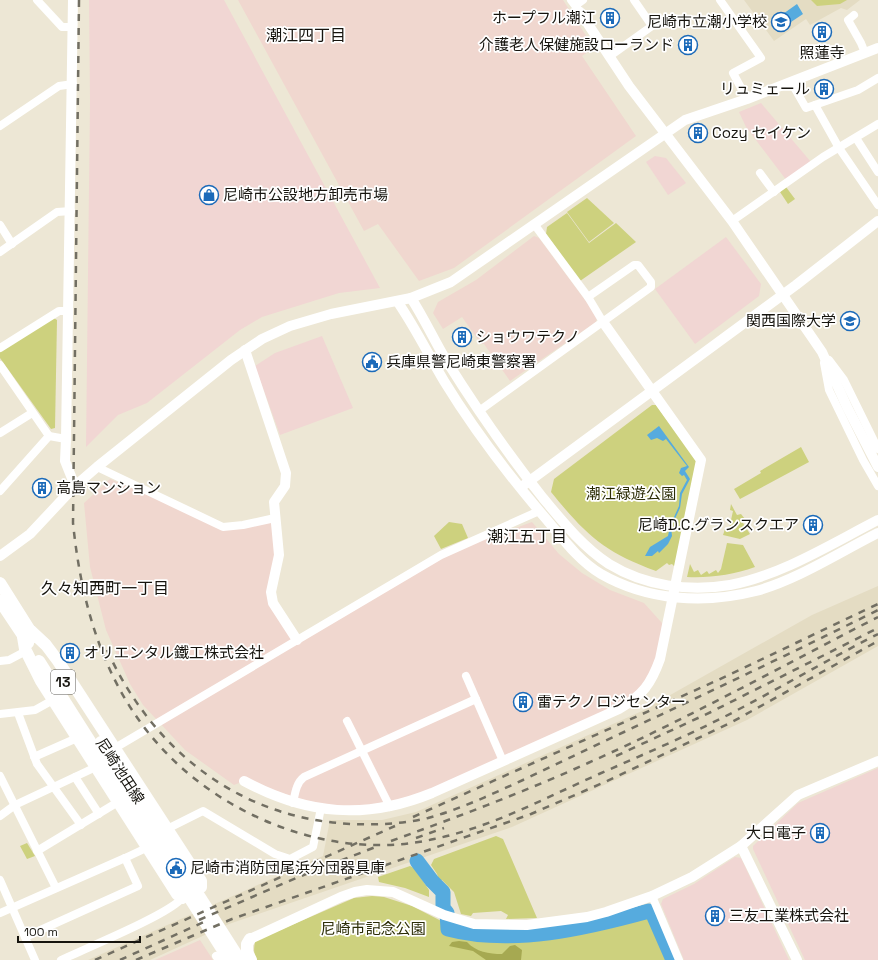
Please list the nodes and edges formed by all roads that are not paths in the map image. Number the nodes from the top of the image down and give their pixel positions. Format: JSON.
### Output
{"nodes":[{"id":1,"x":38,"y":0,"type":"edge"},
{"id":2,"x":73,"y":0,"type":"edge"},
{"id":3,"x":634,"y":0,"type":"edge"},
{"id":4,"x":720,"y":0,"type":"edge"},
{"id":5,"x":577,"y":4,"type":"edge"},
{"id":6,"x":854,"y":15,"type":"dead end"},
{"id":7,"x":73,"y":27,"type":"junction"},
{"id":8,"x":878,"y":48,"type":"edge"},
{"id":9,"x":865,"y":53,"type":"junction"},
{"id":10,"x":610,"y":56,"type":"junction"},
{"id":11,"x":878,"y":78,"type":"edge"},
{"id":12,"x":791,"y":82,"type":"junction"},
{"id":13,"x":73,"y":84,"type":"junction"},
{"id":14,"x":747,"y":99,"type":"junction"},
{"id":15,"x":815,"y":105,"type":"junction"},
{"id":16,"x":878,"y":124,"type":"edge"},
{"id":17,"x":0,"y":126,"type":"edge"},
{"id":18,"x":666,"y":133,"type":"junction"},
{"id":19,"x":856,"y":138,"type":"junction"},
{"id":20,"x":839,"y":148,"type":"junction"},
{"id":21,"x":878,"y":172,"type":"edge"},
{"id":22,"x":760,"y":173,"type":"dead end"},
{"id":23,"x":774,"y":192,"type":"junction"},
{"id":24,"x":878,"y":205,"type":"edge"},
{"id":25,"x":71,"y":211,"type":"junction"},
{"id":26,"x":732,"y":221,"type":"junction"},
{"id":27,"x":878,"y":221,"type":"edge"},
{"id":28,"x":534,"y":224,"type":"junction"},
{"id":29,"x":0,"y":226,"type":"edge"},
{"id":30,"x":12,"y":244,"type":"junction"},
{"id":31,"x":0,"y":252,"type":"edge"},
{"id":32,"x":782,"y":294,"type":"junction"},
{"id":33,"x":588,"y":297,"type":"junction"},
{"id":34,"x":411,"y":298,"type":"junction"},
{"id":35,"x":397,"y":301,"type":"junction"},
{"id":36,"x":69,"y":311,"type":"junction"},
{"id":37,"x":603,"y":322,"type":"junction"},
{"id":38,"x":0,"y":348,"type":"edge"},
{"id":39,"x":245,"y":350,"type":"junction"},
{"id":40,"x":822,"y":352,"type":"junction"},
{"id":41,"x":0,"y":365,"type":"edge"},
{"id":42,"x":652,"y":391,"type":"junction"},
{"id":43,"x":479,"y":411,"type":"junction"},
{"id":44,"x":32,"y":413,"type":"junction"},
{"id":45,"x":0,"y":433,"type":"edge"},
{"id":46,"x":49,"y":436,"type":"junction"},
{"id":47,"x":66,"y":438,"type":"junction"},
{"id":48,"x":878,"y":449,"type":"edge"},
{"id":49,"x":878,"y":466,"type":"edge"},
{"id":50,"x":97,"y":467,"type":"junction"},
{"id":51,"x":529,"y":481,"type":"junction"},
{"id":52,"x":75,"y":486,"type":"junction"},
{"id":53,"x":878,"y":486,"type":"edge"},
{"id":54,"x":520,"y":487,"type":"junction"},
{"id":55,"x":0,"y":491,"type":"edge"},
{"id":56,"x":539,"y":511,"type":"junction"},
{"id":57,"x":275,"y":518,"type":"junction"},
{"id":58,"x":878,"y":520,"type":"edge"},
{"id":59,"x":878,"y":534,"type":"edge"},
{"id":60,"x":0,"y":556,"type":"edge"},
{"id":61,"x":0,"y":583,"type":"edge"},
{"id":62,"x":676,"y":587,"type":"junction"},
{"id":63,"x":673,"y":598,"type":"junction"},
{"id":64,"x":0,"y":601,"type":"edge"},
{"id":65,"x":27,"y":634,"type":"junction"},
{"id":66,"x":297,"y":640,"type":"junction"},
{"id":67,"x":26,"y":652,"type":"junction"},
{"id":68,"x":0,"y":661,"type":"edge"},
{"id":69,"x":466,"y":676,"type":"dead end"},
{"id":70,"x":476,"y":699,"type":"junction"},
{"id":71,"x":53,"y":700,"type":"junction"},
{"id":72,"x":18,"y":712,"type":"junction"},
{"id":73,"x":0,"y":714,"type":"edge"},
{"id":74,"x":347,"y":721,"type":"dead end"},
{"id":75,"x":77,"y":738,"type":"junction"},
{"id":76,"x":115,"y":748,"type":"junction"},
{"id":77,"x":362,"y":751,"type":"junction"},
{"id":78,"x":34,"y":757,"type":"junction"},
{"id":79,"x":503,"y":761,"type":"junction"},
{"id":80,"x":878,"y":761,"type":"edge"},
{"id":81,"x":96,"y":767,"type":"junction"},
{"id":82,"x":0,"y":776,"type":"edge"},
{"id":83,"x":75,"y":777,"type":"junction"},
{"id":84,"x":244,"y":781,"type":"dead end"},
{"id":85,"x":122,"y":783,"type":"junction"},
{"id":86,"x":53,"y":787,"type":"junction"},
{"id":87,"x":118,"y":802,"type":"junction"},
{"id":88,"x":293,"y":803,"type":"junction"},
{"id":89,"x":15,"y":805,"type":"junction"},
{"id":90,"x":390,"y":807,"type":"junction"},
{"id":91,"x":321,"y":808,"type":"junction"},
{"id":92,"x":99,"y":814,"type":"junction"},
{"id":93,"x":0,"y":816,"type":"edge"},
{"id":94,"x":81,"y":825,"type":"junction"},
{"id":95,"x":169,"y":832,"type":"junction"},
{"id":96,"x":146,"y":846,"type":"junction"},
{"id":97,"x":741,"y":846,"type":"junction"},
{"id":98,"x":37,"y":851,"type":"junction"},
{"id":99,"x":125,"y":858,"type":"junction"},
{"id":100,"x":0,"y":880,"type":"edge"},
{"id":101,"x":56,"y":888,"type":"junction"},
{"id":102,"x":652,"y":896,"type":"junction"},
{"id":103,"x":182,"y":898,"type":"junction"},
{"id":104,"x":12,"y":907,"type":"junction"},
{"id":105,"x":0,"y":912,"type":"edge"},
{"id":106,"x":25,"y":937,"type":"junction"},
{"id":107,"x":250,"y":939,"type":"joint"},
{"id":108,"x":35,"y":960,"type":"edge"},
{"id":109,"x":61,"y":960,"type":"edge"},
{"id":110,"x":229,"y":960,"type":"edge"},
{"id":111,"x":240,"y":960,"type":"edge"},
{"id":112,"x":251,"y":960,"type":"edge"},
{"id":113,"x":679,"y":960,"type":"edge"},
{"id":114,"x":797,"y":960,"type":"edge"}],
"edges":[{"from":1,"to":7,"type":"street"},
{"from":2,"to":7,"type":"street"},
{"from":3,"to":10,"type":"street"},
{"from":4,"to":14,"type":"street"},
{"from":5,"to":10,"type":"street"},
{"from":6,"to":9,"type":"street"},
{"from":7,"to":13,"type":"street"},
{"from":8,"to":9,"type":"street"},
{"from":9,"to":12,"type":"street"},
{"from":10,"to":18,"type":"street"},
{"from":11,"to":15,"type":"street"},
{"from":12,"to":14,"type":"street"},
{"from":12,"to":15,"type":"street"},
{"from":13,"to":17,"type":"street"},
{"from":13,"to":25,"type":"street"},
{"from":14,"to":18,"type":"street"},
{"from":15,"to":20,"type":"street"},
{"from":16,"to":19,"type":"street"},
{"from":18,"to":26,"type":"street"},
{"from":18,"to":28,"type":"street"},
{"from":19,"to":20,"type":"street"},
{"from":19,"to":21,"type":"street"},
{"from":20,"to":23,"type":"street"},
{"from":20,"to":24,"type":"street"},
{"from":22,"to":23,"type":"street"},
{"from":23,"to":26,"type":"street"},
{"from":25,"to":30,"type":"street"},
{"from":25,"to":36,"type":"street"},
{"from":26,"to":32,"type":"street"},
{"from":27,"to":32,"type":"street"},
{"from":28,"to":33,"type":"street"},
{"from":28,"to":34,"type":"street"},
{"from":29,"to":30,"type":"street"},
{"from":30,"to":31,"type":"street"},
{"from":32,"to":40,"type":"street"},
{"from":32,"to":42,"type":"street"},
{"from":33,"to":37,"type":"street"},
{"from":33,"to":37,"type":"street"},
{"from":34,"to":35,"type":"street"},
{"from":34,"to":43,"type":"street"},
{"from":35,"to":39,"type":"street"},
{"from":35,"to":54,"type":"street"},
{"from":36,"to":38,"type":"street"},
{"from":36,"to":47,"type":"street"},
{"from":37,"to":42,"type":"street"},
{"from":37,"to":43,"type":"street"},
{"from":39,"to":50,"type":"street"},
{"from":39,"to":57,"type":"street"},
{"from":40,"to":48,"type":"street"},
{"from":40,"to":49,"type":"street"},
{"from":40,"to":53,"type":"street"},
{"from":41,"to":44,"type":"street"},
{"from":42,"to":51,"type":"street"},
{"from":42,"to":62,"type":"street"},
{"from":43,"to":51,"type":"street"},
{"from":44,"to":45,"type":"street"},
{"from":44,"to":46,"type":"street"},
{"from":46,"to":47,"type":"street"},
{"from":46,"to":55,"type":"street"},
{"from":47,"to":52,"type":"street"},
{"from":50,"to":52,"type":"street"},
{"from":50,"to":57,"type":"street"},
{"from":51,"to":54,"type":"street"},
{"from":51,"to":62,"type":"street"},
{"from":52,"to":60,"type":"street"},
{"from":54,"to":56,"type":"street"},
{"from":56,"to":63,"type":"street"},
{"from":56,"to":66,"type":"street"},
{"from":57,"to":66,"type":"street"},
{"from":58,"to":62,"type":"street"},
{"from":59,"to":63,"type":"street"},
{"from":61,"to":65,"type":"main road","name":"尼崎池田線","number":"13"},
{"from":62,"to":63,"type":"street"},
{"from":63,"to":79,"type":"street"},
{"from":64,"to":65,"type":"main road","name":"尼崎池田線","number":"13"},
{"from":65,"to":67,"type":"main road"},
{"from":65,"to":76,"type":"main road"},
{"from":65,"to":85,"type":"main road","name":"尼崎池田線","number":"13"},
{"from":66,"to":76,"type":"street"},
{"from":67,"to":68,"type":"street"},
{"from":67,"to":71,"type":"main road"},
{"from":69,"to":70,"type":"street"},
{"from":70,"to":77,"type":"street"},
{"from":70,"to":79,"type":"street"},
{"from":71,"to":72,"type":"street"},
{"from":71,"to":75,"type":"main road"},
{"from":72,"to":73,"type":"street"},
{"from":72,"to":78,"type":"street"},
{"from":74,"to":77,"type":"street"},
{"from":75,"to":78,"type":"street"},
{"from":75,"to":81,"type":"main road"},
{"from":76,"to":95,"type":"main road"},
{"from":77,"to":88,"type":"street"},
{"from":77,"to":90,"type":"street"},
{"from":78,"to":86,"type":"street"},
{"from":79,"to":90,"type":"street"},
{"from":80,"to":97,"type":"street"},
{"from":81,"to":83,"type":"street"},
{"from":81,"to":87,"type":"main road"},
{"from":82,"to":89,"type":"street"},
{"from":83,"to":86,"type":"street"},
{"from":83,"to":92,"type":"street"},
{"from":84,"to":88,"type":"street"},
{"from":85,"to":110,"type":"main road","name":"尼崎池田線","number":"13"},
{"from":85,"to":111,"type":"main road","name":"尼崎池田線","number":"13"},
{"from":86,"to":89,"type":"street"},
{"from":86,"to":94,"type":"street"},
{"from":87,"to":92,"type":"street"},
{"from":87,"to":96,"type":"main road"},
{"from":88,"to":91,"type":"street"},
{"from":89,"to":93,"type":"street"},
{"from":89,"to":98,"type":"street"},
{"from":90,"to":91,"type":"street"},
{"from":91,"to":95,"type":"street"},
{"from":92,"to":94,"type":"street"},
{"from":94,"to":98,"type":"street"},
{"from":95,"to":96,"type":"street"},
{"from":95,"to":103,"type":"main road"},
{"from":96,"to":99,"type":"street"},
{"from":96,"to":103,"type":"main road"},
{"from":97,"to":102,"type":"street"},
{"from":97,"to":114,"type":"street"},
{"from":98,"to":101,"type":"street"},
{"from":99,"to":101,"type":"street"},
{"from":99,"to":106,"type":"street"},
{"from":100,"to":104,"type":"street"},
{"from":101,"to":104,"type":"street"},
{"from":102,"to":107,"type":"street"},
{"from":102,"to":113,"type":"street"},
{"from":103,"to":109,"type":"street"},
{"from":104,"to":105,"type":"street"},
{"from":104,"to":106,"type":"street"},
{"from":106,"to":108,"type":"street"},
{"from":107,"to":112,"type":"main road"}]}
